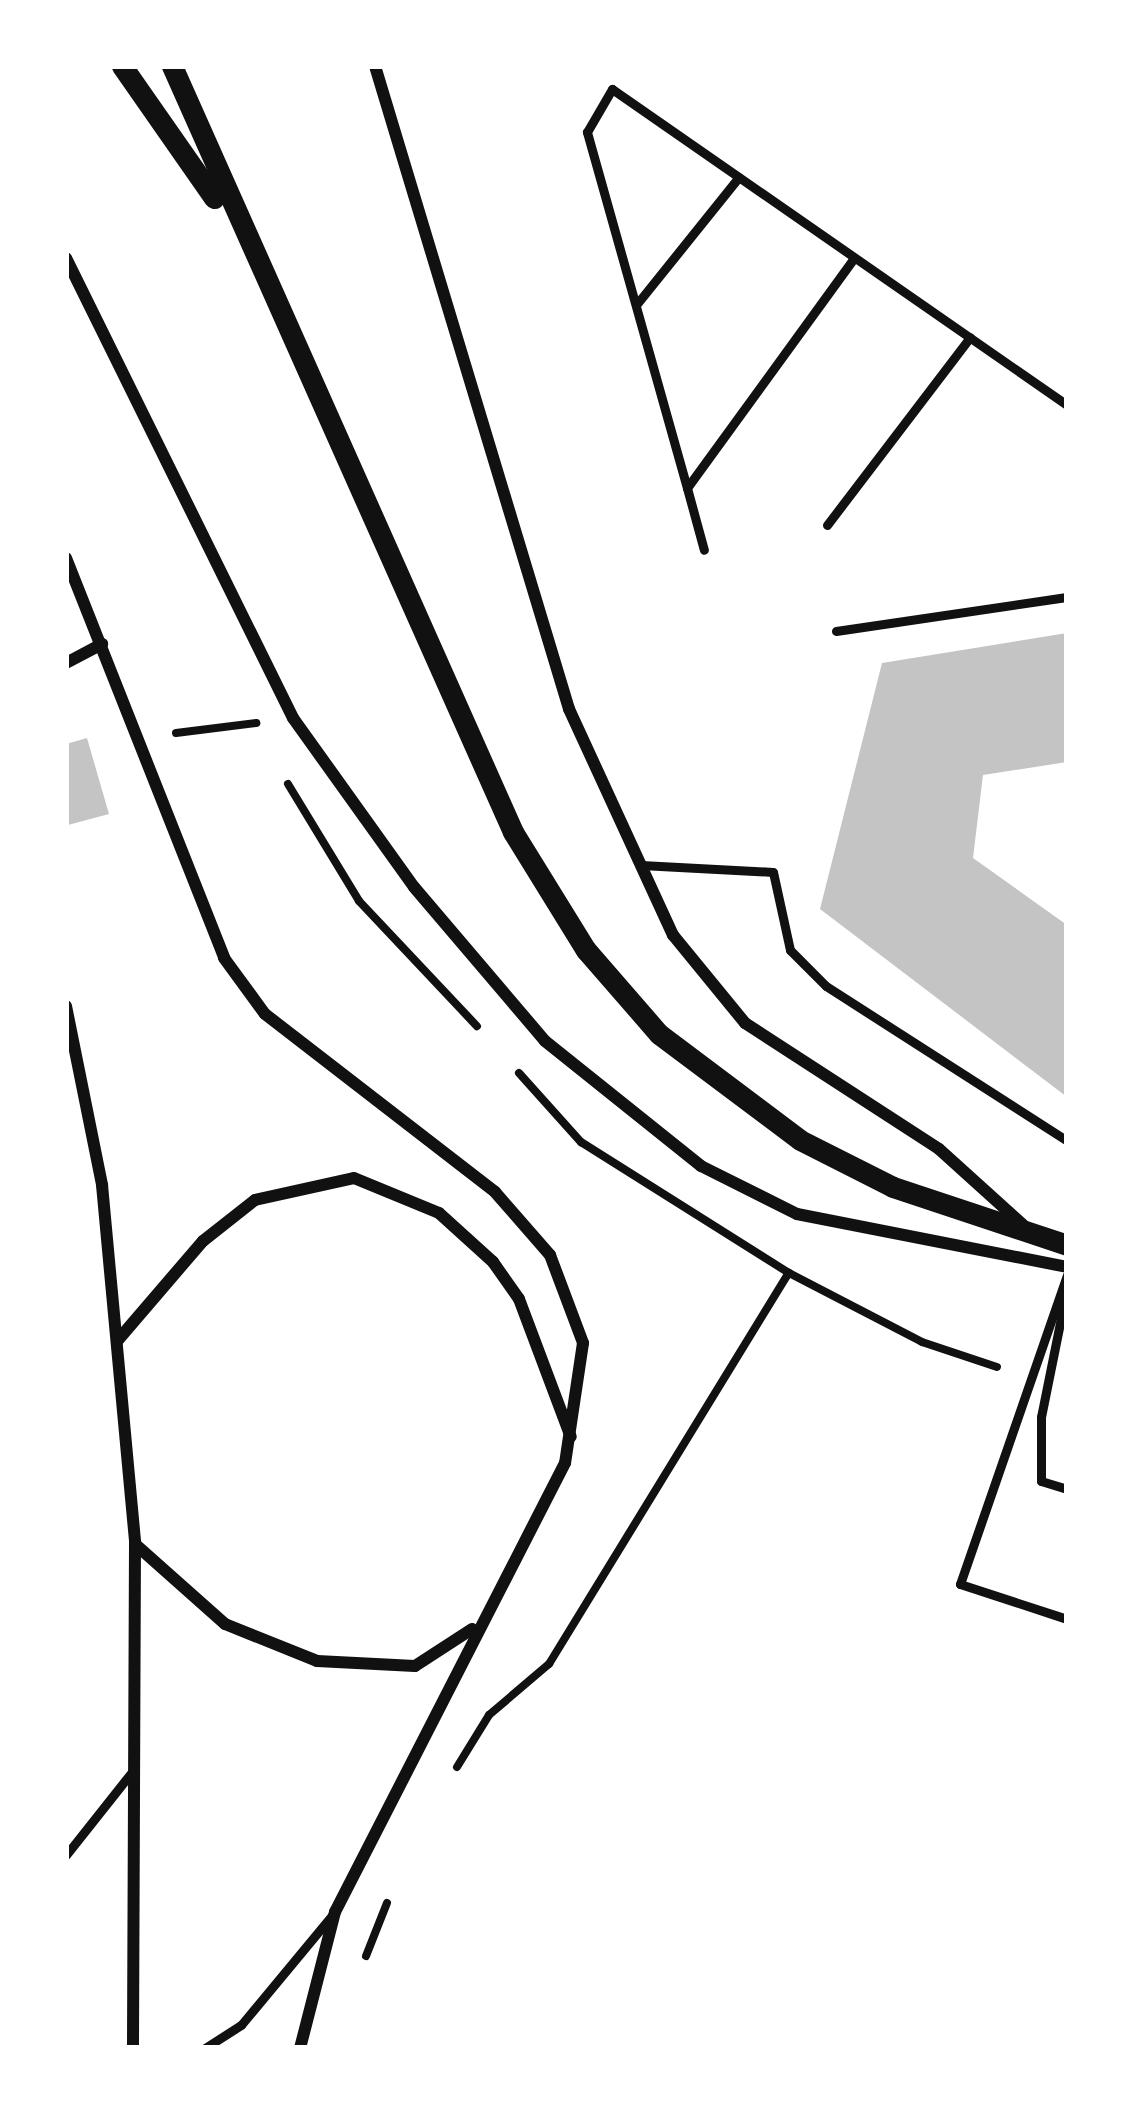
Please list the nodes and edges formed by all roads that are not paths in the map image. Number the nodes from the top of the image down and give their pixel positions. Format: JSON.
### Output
{"nodes":[{"id":1,"x":122,"y":66,"type":"edge"},
{"id":2,"x":172,"y":66,"type":"edge"},
{"id":3,"x":375,"y":66,"type":"edge"},
{"id":4,"x":739,"y":177,"type":"junction"},
{"id":5,"x":236,"y":227,"type":"junction"},
{"id":6,"x":854,"y":258,"type":"junction"},
{"id":7,"x":66,"y":259,"type":"edge"},
{"id":8,"x":636,"y":305,"type":"junction"},
{"id":9,"x":970,"y":337,"type":"junction"},
{"id":10,"x":1067,"y":405,"type":"edge"},
{"id":11,"x":687,"y":488,"type":"junction"},
{"id":12,"x":827,"y":525,"type":"dead end"},
{"id":13,"x":704,"y":550,"type":"dead end"},
{"id":14,"x":66,"y":558,"type":"edge"},
{"id":15,"x":1067,"y":597,"type":"edge"},
{"id":16,"x":836,"y":631,"type":"dead end"},
{"id":17,"x":102,"y":644,"type":"junction"},
{"id":18,"x":66,"y":663,"type":"edge"},
{"id":19,"x":641,"y":865,"type":"junction"},
{"id":20,"x":66,"y":1006,"type":"edge"},
{"id":21,"x":1067,"y":1141,"type":"edge"},
{"id":22,"x":1067,"y":1245,"type":"edge"},
{"id":23,"x":1067,"y":1269,"type":"edge"},
{"id":24,"x":1067,"y":1285,"type":"edge"},
{"id":25,"x":118,"y":1340,"type":"junction"},
{"id":26,"x":572,"y":1438,"type":"junction"},
{"id":27,"x":1067,"y":1489,"type":"edge"},
{"id":28,"x":135,"y":1544,"type":"junction"},
{"id":29,"x":1067,"y":1619,"type":"edge"},
{"id":30,"x":481,"y":1622,"type":"junction"},
{"id":31,"x":131,"y":1773,"type":"junction"},
{"id":32,"x":66,"y":1855,"type":"edge"},
{"id":33,"x":334,"y":1912,"type":"junction"},
{"id":34,"x":133,"y":2048,"type":"edge"},
{"id":35,"x":205,"y":2048,"type":"edge"},
{"id":36,"x":300,"y":2048,"type":"edge"}],
"edges":[{"from":1,"to":5,"type":"street"},
{"from":2,"to":5,"type":"street"},
{"from":3,"to":19,"type":"street"},
{"from":4,"to":6,"type":"lane"},
{"from":4,"to":8,"type":"lane"},
{"from":4,"to":8,"type":"lane"},
{"from":5,"to":22,"type":"street"},
{"from":6,"to":9,"type":"lane"},
{"from":6,"to":11,"type":"lane"},
{"from":7,"to":23,"type":"street"},
{"from":8,"to":11,"type":"lane"},
{"from":9,"to":10,"type":"lane"},
{"from":9,"to":12,"type":"lane"},
{"from":11,"to":13,"type":"lane"},
{"from":14,"to":17,"type":"street"},
{"from":15,"to":16,"type":"lane"},
{"from":17,"to":18,"type":"street"},
{"from":17,"to":26,"type":"street"},
{"from":19,"to":21,"type":"lane"},
{"from":19,"to":23,"type":"street"},
{"from":20,"to":25,"type":"street"},
{"from":23,"to":29,"type":"lane"},
{"from":24,"to":27,"type":"lane"},
{"from":25,"to":26,"type":"street"},
{"from":25,"to":28,"type":"street"},
{"from":26,"to":30,"type":"street"},
{"from":28,"to":30,"type":"street"},
{"from":28,"to":31,"type":"street"},
{"from":30,"to":33,"type":"street"},
{"from":31,"to":32,"type":"lane"},
{"from":31,"to":34,"type":"street"},
{"from":33,"to":35,"type":"lane"},
{"from":33,"to":36,"type":"street"}]}
